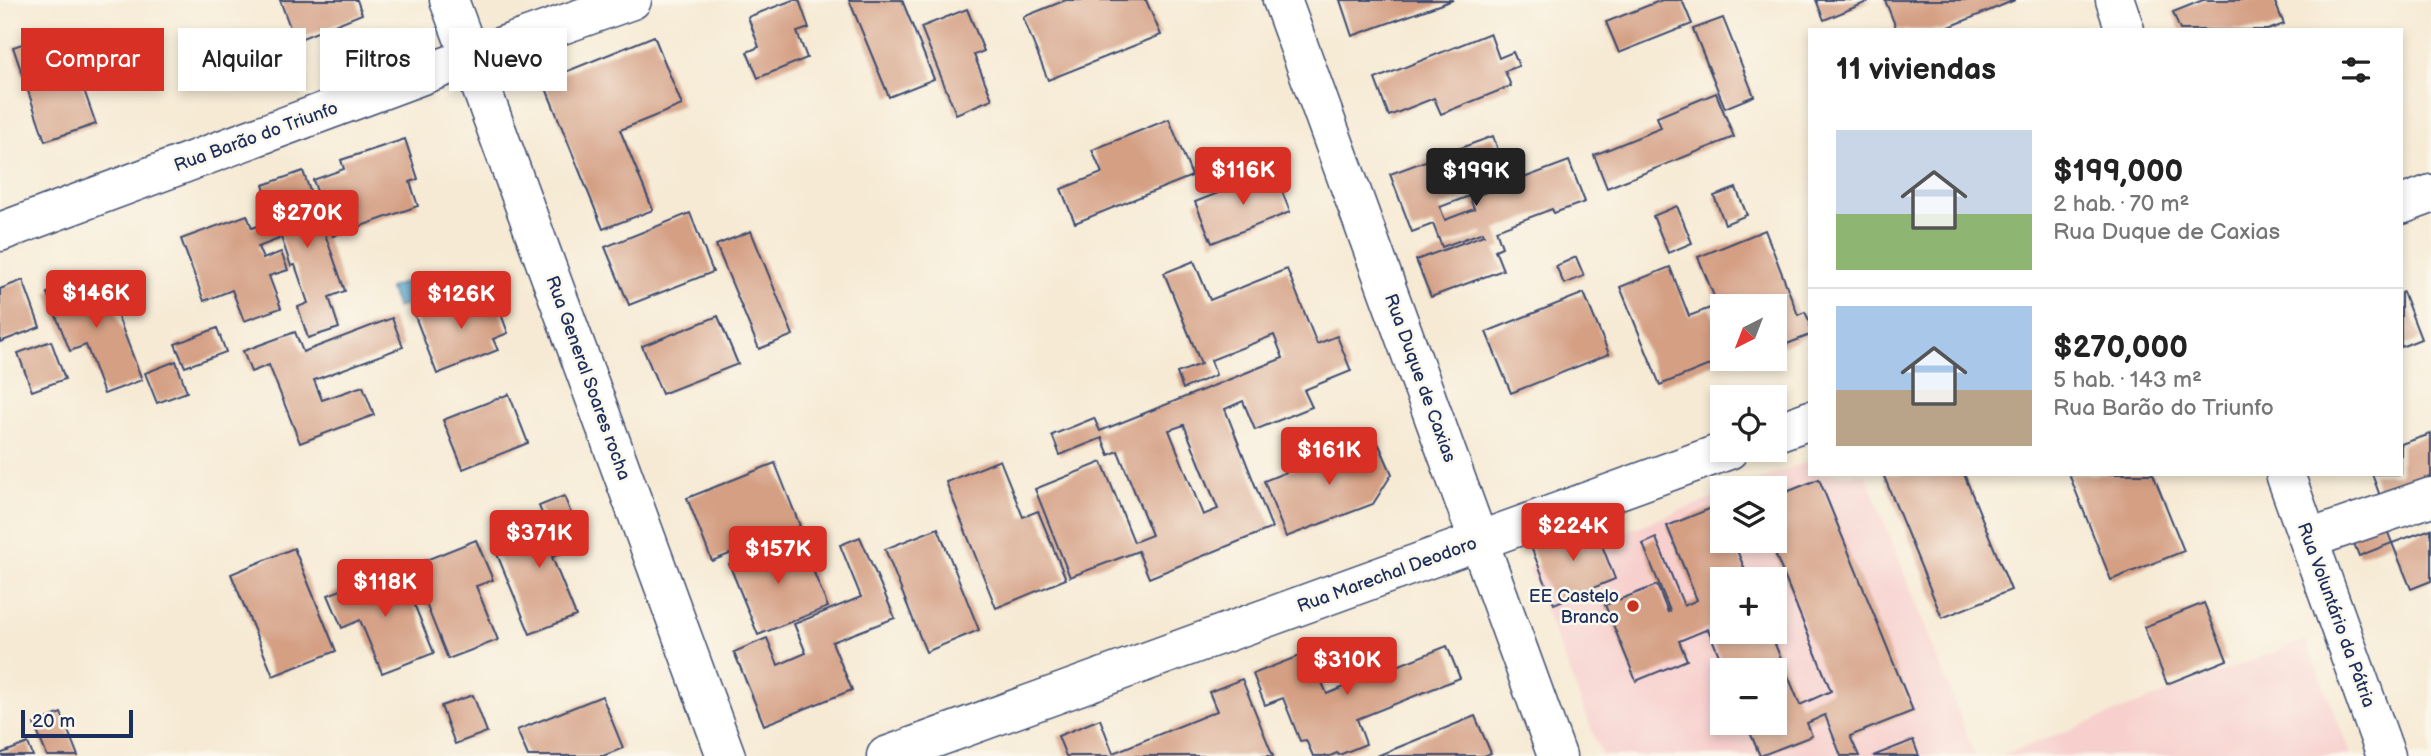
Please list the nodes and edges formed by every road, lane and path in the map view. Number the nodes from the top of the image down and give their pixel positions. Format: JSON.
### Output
{"nodes":[{"id":1,"x":449,"y":0,"type":"edge"},
{"id":2,"x":632,"y":0,"type":"edge"},
{"id":3,"x":1282,"y":0,"type":"edge"},
{"id":4,"x":2115,"y":0,"type":"edge"},
{"id":5,"x":460,"y":28,"type":"edge"},
{"id":6,"x":553,"y":28,"type":"edge"},
{"id":7,"x":2124,"y":28,"type":"edge"},
{"id":8,"x":449,"y":65,"type":"edge"},
{"id":9,"x":483,"y":91,"type":"edge"},
{"id":10,"x":2431,"y":194,"type":"edge"},
{"id":11,"x":2403,"y":204,"type":"edge"},
{"id":12,"x":0,"y":232,"type":"edge"},
{"id":13,"x":1808,"y":421,"type":"edge"},
{"id":14,"x":1787,"y":428,"type":"edge"},
{"id":15,"x":1710,"y":457,"type":"edge"},
{"id":16,"x":2286,"y":476,"type":"edge"},
{"id":17,"x":2431,"y":497,"type":"edge"},
{"id":18,"x":2309,"y":539,"type":"junction"},
{"id":19,"x":1479,"y":542,"type":"junction"},
{"id":20,"x":726,"y":756,"type":"edge"},
{"id":21,"x":886,"y":756,"type":"edge"},
{"id":22,"x":1557,"y":756,"type":"edge"},
{"id":23,"x":2386,"y":756,"type":"edge"}],
"edges":[{"from":1,"to":5,"type":"street","name":"Rua General Soares rocha"},
{"from":2,"to":6,"type":"street","name":"Rua Barão do Triunfo"},
{"from":3,"to":19,"type":"street","name":"Rua Duque de Caxias"},
{"from":4,"to":7,"type":"street"},
{"from":8,"to":12,"type":"street","name":"Rua Barão do Triunfo"},
{"from":9,"to":20,"type":"street","name":"Rua General Soares rocha"},
{"from":10,"to":11,"type":"street"},
{"from":13,"to":14,"type":"street"},
{"from":15,"to":19,"type":"street","name":"Rua Marechal Deodoro"},
{"from":16,"to":18,"type":"street","name":"Rua Voluntário da Pátria"},
{"from":17,"to":18,"type":"street"},
{"from":18,"to":23,"type":"street","name":"Rua Voluntário da Pátria"},
{"from":19,"to":21,"type":"street","name":"Rua Marechal Deodoro"},
{"from":19,"to":22,"type":"street","name":"Rua Duque de Caxias"}]}
